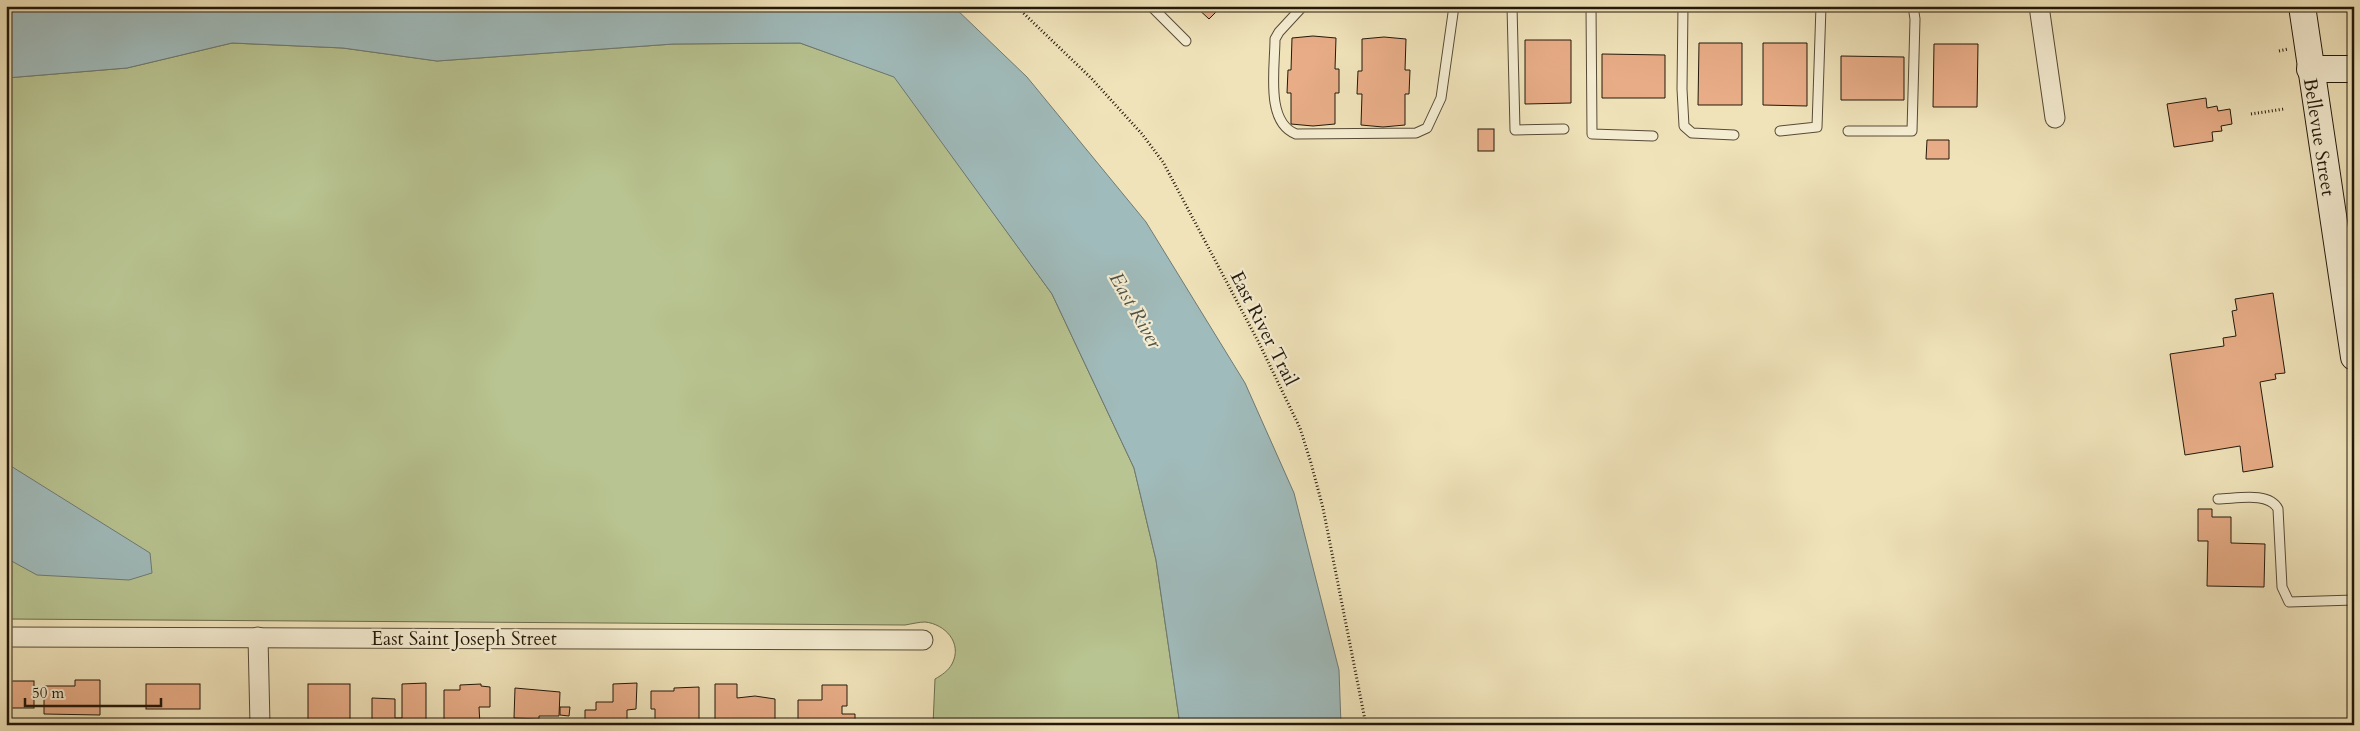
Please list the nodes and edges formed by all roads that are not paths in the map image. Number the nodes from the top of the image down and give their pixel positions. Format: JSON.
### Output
{"nodes":[{"id":1,"x":1151,"y":6,"type":"edge"},
{"id":2,"x":1303,"y":6,"type":"edge"},
{"id":3,"x":1454,"y":6,"type":"edge"},
{"id":4,"x":1512,"y":6,"type":"edge"},
{"id":5,"x":1590,"y":6,"type":"edge"},
{"id":6,"x":1683,"y":6,"type":"edge"},
{"id":7,"x":1821,"y":6,"type":"edge"},
{"id":8,"x":1913,"y":6,"type":"edge"},
{"id":9,"x":2039,"y":6,"type":"edge"},
{"id":10,"x":2302,"y":6,"type":"edge"},
{"id":11,"x":1186,"y":41,"type":"dead end"},
{"id":12,"x":2310,"y":69,"type":"junction"},
{"id":13,"x":2354,"y":69,"type":"edge"},
{"id":14,"x":2055,"y":118,"type":"dead end"},
{"id":15,"x":1564,"y":129,"type":"dead end"},
{"id":16,"x":1780,"y":131,"type":"dead end"},
{"id":17,"x":1848,"y":131,"type":"dead end"},
{"id":18,"x":1734,"y":135,"type":"dead end"},
{"id":19,"x":1653,"y":136,"type":"dead end"},
{"id":20,"x":2354,"y":357,"type":"edge"},
{"id":21,"x":2218,"y":499,"type":"dead end"},
{"id":22,"x":2354,"y":600,"type":"edge"},
{"id":23,"x":6,"y":637,"type":"edge"},
{"id":24,"x":258,"y":637,"type":"junction"},
{"id":25,"x":923,"y":640,"type":"dead end"},
{"id":26,"x":260,"y":725,"type":"edge"}],
"edges":[{"from":1,"to":11,"type":"lane"},
{"from":2,"to":3,"type":"lane"},
{"from":4,"to":15,"type":"lane"},
{"from":5,"to":19,"type":"lane"},
{"from":6,"to":18,"type":"lane"},
{"from":7,"to":16,"type":"lane"},
{"from":8,"to":17,"type":"lane"},
{"from":9,"to":14,"type":"street"},
{"from":10,"to":12,"type":"street","name":"Bellevue Street"},
{"from":12,"to":13,"type":"street"},
{"from":12,"to":20,"type":"street","name":"Bellevue Street"},
{"from":21,"to":22,"type":"lane"},
{"from":23,"to":24,"type":"street","name":"East Saint Joseph Street"},
{"from":24,"to":25,"type":"street","name":"East Saint Joseph Street"},
{"from":24,"to":26,"type":"street"}]}
